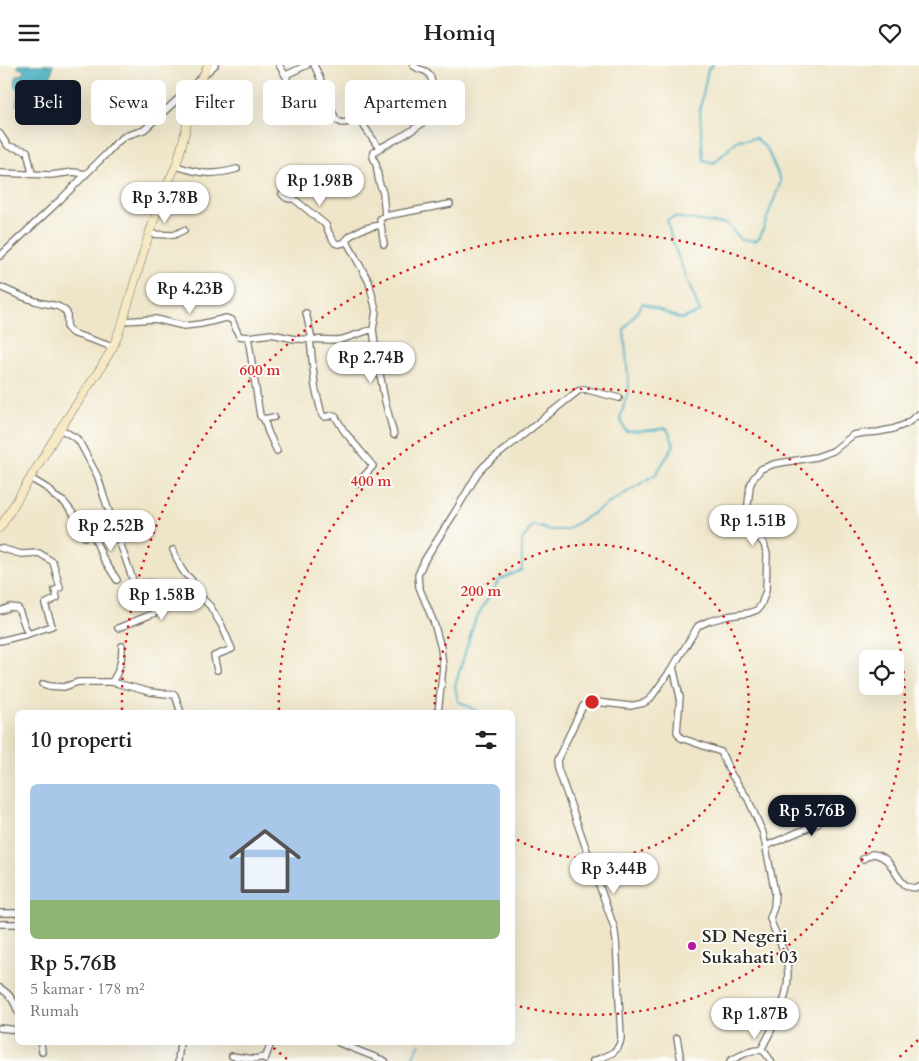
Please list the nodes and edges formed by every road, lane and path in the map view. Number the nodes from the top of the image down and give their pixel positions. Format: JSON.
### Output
{"nodes":[{"id":1,"x":208,"y":65,"type":"edge"},
{"id":2,"x":215,"y":65,"type":"edge"},
{"id":3,"x":279,"y":65,"type":"edge"},
{"id":4,"x":307,"y":65,"type":"edge"},
{"id":5,"x":314,"y":65,"type":"edge"},
{"id":6,"x":413,"y":65,"type":"edge"},
{"id":7,"x":286,"y":75,"type":"junction"},
{"id":8,"x":203,"y":76,"type":"junction"},
{"id":9,"x":287,"y":80,"type":"edge"},
{"id":10,"x":0,"y":134,"type":"edge"},
{"id":11,"x":380,"y":148,"type":"junction"},
{"id":12,"x":176,"y":166,"type":"junction"},
{"id":13,"x":237,"y":169,"type":"dead end"},
{"id":14,"x":0,"y":173,"type":"edge"},
{"id":15,"x":32,"y":173,"type":"junction"},
{"id":16,"x":86,"y":174,"type":"junction"},
{"id":17,"x":282,"y":194,"type":"dead end"},
{"id":18,"x":450,"y":205,"type":"dead end"},
{"id":19,"x":385,"y":216,"type":"junction"},
{"id":20,"x":381,"y":225,"type":"junction"},
{"id":21,"x":184,"y":230,"type":"dead end"},
{"id":22,"x":149,"y":234,"type":"junction"},
{"id":23,"x":347,"y":242,"type":"junction"},
{"id":24,"x":384,"y":244,"type":"dead end"},
{"id":25,"x":0,"y":256,"type":"edge"},
{"id":26,"x":0,"y":287,"type":"edge"},
{"id":27,"x":306,"y":313,"type":"dead end"},
{"id":28,"x":123,"y":321,"type":"junction"},
{"id":29,"x":373,"y":329,"type":"junction"},
{"id":30,"x":248,"y":337,"type":"junction"},
{"id":31,"x":311,"y":339,"type":"junction"},
{"id":32,"x":113,"y":347,"type":"junction"},
{"id":33,"x":619,"y":399,"type":"dead end"},
{"id":34,"x":919,"y":414,"type":"edge"},
{"id":35,"x":274,"y":417,"type":"dead end"},
{"id":36,"x":264,"y":419,"type":"junction"},
{"id":37,"x":60,"y":429,"type":"junction"},
{"id":38,"x":394,"y":435,"type":"dead end"},
{"id":39,"x":277,"y":451,"type":"dead end"},
{"id":40,"x":30,"y":478,"type":"junction"},
{"id":41,"x":357,"y":484,"type":"dead end"},
{"id":42,"x":113,"y":523,"type":"junction"},
{"id":43,"x":0,"y":528,"type":"edge"},
{"id":44,"x":96,"y":534,"type":"junction"},
{"id":45,"x":0,"y":548,"type":"edge"},
{"id":46,"x":173,"y":550,"type":"dead end"},
{"id":47,"x":118,"y":580,"type":"dead end"},
{"id":48,"x":199,"y":595,"type":"junction"},
{"id":49,"x":0,"y":611,"type":"edge"},
{"id":50,"x":160,"y":611,"type":"junction"},
{"id":51,"x":118,"y":628,"type":"dead end"},
{"id":52,"x":28,"y":634,"type":"junction"},
{"id":53,"x":0,"y":641,"type":"edge"},
{"id":54,"x":122,"y":646,"type":"dead end"},
{"id":55,"x":673,"y":667,"type":"junction"},
{"id":56,"x":217,"y":670,"type":"dead end"},
{"id":57,"x":112,"y":682,"type":"junction"},
{"id":58,"x":43,"y":684,"type":"dead end"},
{"id":59,"x":180,"y":710,"type":"edge"},
{"id":60,"x":438,"y":710,"type":"edge"},
{"id":61,"x":811,"y":803,"type":"dead end"},
{"id":62,"x":766,"y":846,"type":"junction"},
{"id":63,"x":863,"y":859,"type":"dead end"},
{"id":64,"x":919,"y":887,"type":"edge"},
{"id":65,"x":0,"y":913,"type":"edge"},
{"id":66,"x":15,"y":913,"type":"edge"},
{"id":67,"x":0,"y":924,"type":"edge"},
{"id":68,"x":15,"y":924,"type":"edge"},
{"id":69,"x":0,"y":988,"type":"edge"},
{"id":70,"x":15,"y":1003,"type":"edge"},
{"id":71,"x":0,"y":1028,"type":"edge"},
{"id":72,"x":15,"y":1030,"type":"edge"},
{"id":73,"x":677,"y":1038,"type":"dead end"},
{"id":74,"x":41,"y":1045,"type":"edge"},
{"id":75,"x":180,"y":1045,"type":"edge"},
{"id":76,"x":270,"y":1045,"type":"edge"},
{"id":77,"x":351,"y":1045,"type":"edge"},
{"id":78,"x":761,"y":1049,"type":"junction"},
{"id":79,"x":42,"y":1053,"type":"dead end"},
{"id":80,"x":232,"y":1056,"type":"dead end"},
{"id":81,"x":265,"y":1059,"type":"edge"},
{"id":82,"x":178,"y":1061,"type":"edge"},
{"id":83,"x":385,"y":1061,"type":"edge"},
{"id":84,"x":593,"y":1061,"type":"edge"},
{"id":85,"x":681,"y":1061,"type":"edge"},
{"id":86,"x":730,"y":1061,"type":"edge"},
{"id":87,"x":771,"y":1061,"type":"edge"}],
"edges":[{"from":1,"to":8,"type":"main road"},
{"from":2,"to":8,"type":"street"},
{"from":3,"to":7,"type":"street"},
{"from":4,"to":7,"type":"street"},
{"from":5,"to":11,"type":"street"},
{"from":6,"to":11,"type":"street"},
{"from":7,"to":9,"type":"street"},
{"from":8,"to":12,"type":"main road"},
{"from":8,"to":16,"type":"street"},
{"from":10,"to":15,"type":"street"},
{"from":11,"to":19,"type":"street"},
{"from":12,"to":13,"type":"street"},
{"from":12,"to":22,"type":"main road"},
{"from":14,"to":15,"type":"street"},
{"from":15,"to":16,"type":"street"},
{"from":16,"to":25,"type":"street"},
{"from":17,"to":23,"type":"street"},
{"from":18,"to":19,"type":"street"},
{"from":19,"to":20,"type":"street"},
{"from":20,"to":23,"type":"street"},
{"from":20,"to":24,"type":"street"},
{"from":21,"to":22,"type":"street"},
{"from":22,"to":28,"type":"main road"},
{"from":23,"to":29,"type":"street"},
{"from":26,"to":32,"type":"street"},
{"from":27,"to":31,"type":"street"},
{"from":28,"to":30,"type":"street"},
{"from":28,"to":32,"type":"main road"},
{"from":29,"to":31,"type":"street"},
{"from":29,"to":38,"type":"street"},
{"from":30,"to":31,"type":"street"},
{"from":30,"to":36,"type":"street"},
{"from":31,"to":41,"type":"street"},
{"from":32,"to":37,"type":"main road"},
{"from":33,"to":60,"type":"street"},
{"from":34,"to":55,"type":"street"},
{"from":35,"to":36,"type":"street"},
{"from":36,"to":39,"type":"street"},
{"from":37,"to":40,"type":"main road"},
{"from":37,"to":42,"type":"street"},
{"from":40,"to":43,"type":"main road"},
{"from":40,"to":44,"type":"street"},
{"from":42,"to":44,"type":"street"},
{"from":42,"to":50,"type":"street"},
{"from":44,"to":47,"type":"street"},
{"from":45,"to":52,"type":"street"},
{"from":46,"to":48,"type":"street"},
{"from":48,"to":50,"type":"street"},
{"from":48,"to":56,"type":"street"},
{"from":49,"to":52,"type":"street"},
{"from":50,"to":51,"type":"street"},
{"from":52,"to":53,"type":"street"},
{"from":54,"to":57,"type":"street"},
{"from":55,"to":62,"type":"street"},
{"from":55,"to":84,"type":"street"},
{"from":57,"to":58,"type":"street"},
{"from":57,"to":59,"type":"street"},
{"from":61,"to":62,"type":"street"},
{"from":62,"to":78,"type":"street"},
{"from":63,"to":64,"type":"street"},
{"from":65,"to":66,"type":"street"},
{"from":67,"to":68,"type":"street"},
{"from":69,"to":70,"type":"street"},
{"from":71,"to":72,"type":"street"},
{"from":73,"to":85,"type":"street"},
{"from":74,"to":79,"type":"street"},
{"from":75,"to":82,"type":"street"},
{"from":76,"to":81,"type":"street"},
{"from":77,"to":83,"type":"street"},
{"from":78,"to":86,"type":"street"},
{"from":78,"to":87,"type":"street"},
{"from":80,"to":81,"type":"street"}]}
